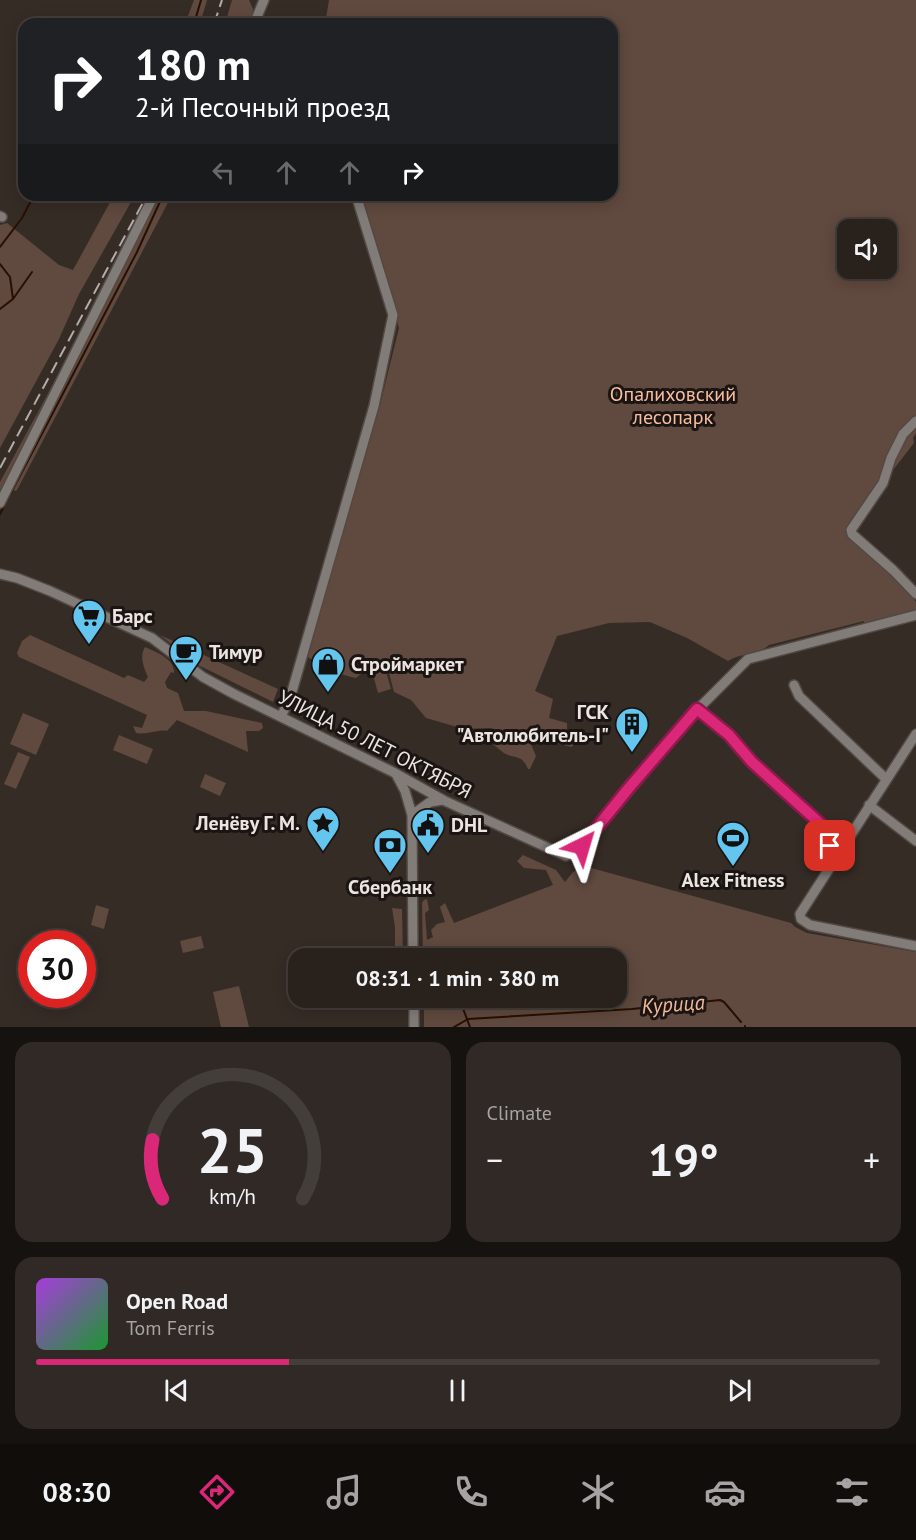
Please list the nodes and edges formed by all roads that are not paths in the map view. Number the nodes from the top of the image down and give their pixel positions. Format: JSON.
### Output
{"nodes":[{"id":1,"x":264,"y":0,"type":"edge"},
{"id":2,"x":256,"y":18,"type":"edge"},
{"id":3,"x":151,"y":201,"type":"edge"},
{"id":4,"x":358,"y":201,"type":"edge"},
{"id":5,"x":916,"y":421,"type":"edge"},
{"id":6,"x":0,"y":503,"type":"edge"},
{"id":7,"x":0,"y":574,"type":"edge"},
{"id":8,"x":916,"y":594,"type":"edge"},
{"id":9,"x":916,"y":615,"type":"edge"},
{"id":10,"x":794,"y":685,"type":"dead end"},
{"id":11,"x":697,"y":709,"type":"junction"},
{"id":12,"x":281,"y":717,"type":"junction"},
{"id":13,"x":916,"y":734,"type":"edge"},
{"id":14,"x":393,"y":772,"type":"junction"},
{"id":15,"x":886,"y":779,"type":"junction"},
{"id":16,"x":445,"y":801,"type":"junction"},
{"id":17,"x":869,"y":805,"type":"junction"},
{"id":18,"x":412,"y":815,"type":"junction"},
{"id":19,"x":916,"y":841,"type":"edge"},
{"id":20,"x":833,"y":860,"type":"junction"},
{"id":21,"x":916,"y":946,"type":"edge"},
{"id":22,"x":413,"y":948,"type":"edge"},
{"id":23,"x":414,"y":1008,"type":"edge"},
{"id":24,"x":414,"y":1027,"type":"edge"}],
"edges":[{"from":1,"to":2,"type":"street"},
{"from":3,"to":6,"type":"street"},
{"from":4,"to":12,"type":"street"},
{"from":5,"to":8,"type":"street"},
{"from":7,"to":12,"type":"street","name":"УЛИЦА 50 ЛЕТ ОКТЯБРЯ"},
{"from":9,"to":11,"type":"street","name":"УЛИЦА 50 ЛЕТ ОКТЯБРЯ"},
{"from":10,"to":15,"type":"street"},
{"from":11,"to":16,"type":"street","name":"УЛИЦА 50 ЛЕТ ОКТЯБРЯ"},
{"from":11,"to":20,"type":"street"},
{"from":12,"to":14,"type":"street","name":"УЛИЦА 50 ЛЕТ ОКТЯБРЯ"},
{"from":13,"to":15,"type":"street"},
{"from":14,"to":16,"type":"street","name":"УЛИЦА 50 ЛЕТ ОКТЯБРЯ"},
{"from":14,"to":18,"type":"street"},
{"from":15,"to":17,"type":"street"},
{"from":16,"to":18,"type":"street"},
{"from":17,"to":19,"type":"street"},
{"from":17,"to":20,"type":"street"},
{"from":18,"to":22,"type":"street"},
{"from":20,"to":21,"type":"street"},
{"from":23,"to":24,"type":"street"}]}
